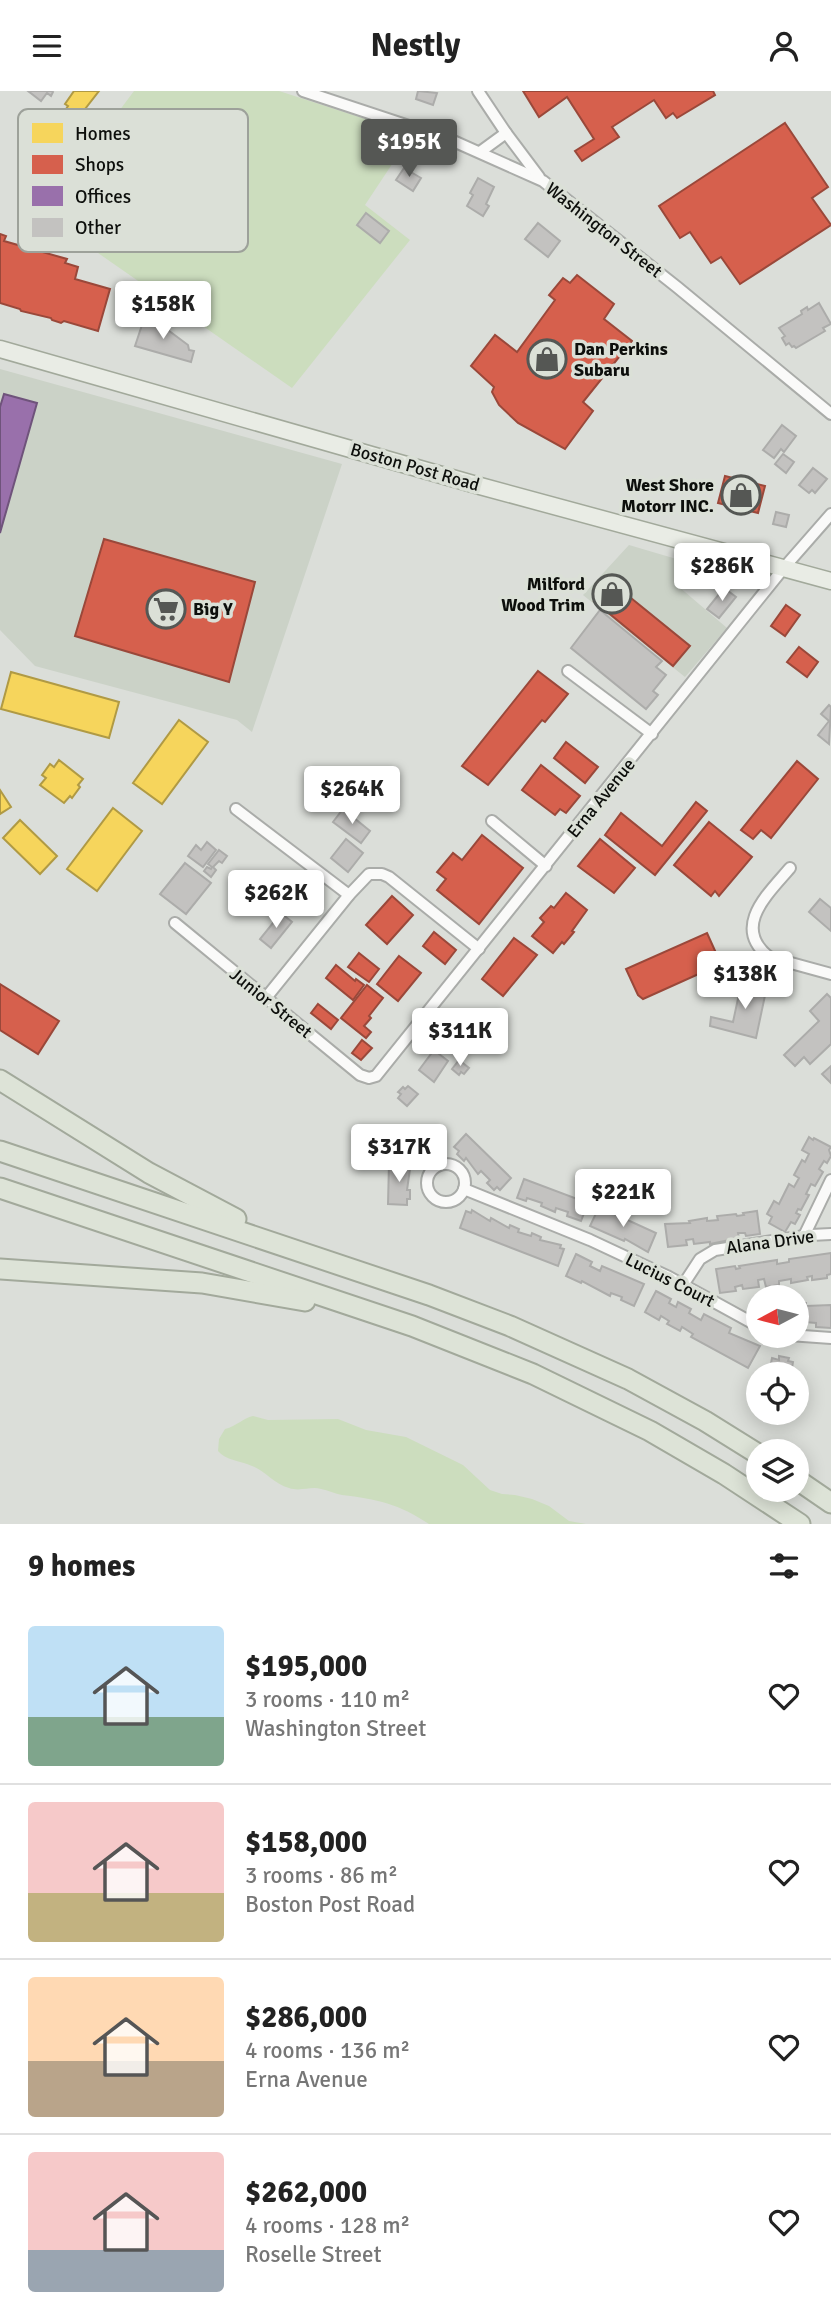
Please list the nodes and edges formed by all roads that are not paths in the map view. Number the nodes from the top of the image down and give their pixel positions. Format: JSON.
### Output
{"nodes":[{"id":1,"x":303,"y":91,"type":"edge"},
{"id":2,"x":478,"y":91,"type":"edge"},
{"id":3,"x":506,"y":133,"type":"junction"},
{"id":4,"x":480,"y":152,"type":"junction"},
{"id":5,"x":543,"y":181,"type":"junction"},
{"id":6,"x":0,"y":349,"type":"edge"},
{"id":7,"x":831,"y":414,"type":"edge"},
{"id":8,"x":831,"y":514,"type":"edge"},
{"id":9,"x":782,"y":570,"type":"junction"},
{"id":10,"x":831,"y":581,"type":"edge"},
{"id":11,"x":568,"y":671,"type":"dead end"},
{"id":12,"x":652,"y":734,"type":"junction"},
{"id":13,"x":236,"y":809,"type":"dead end"},
{"id":14,"x":492,"y":821,"type":"dead end"},
{"id":15,"x":547,"y":866,"type":"junction"},
{"id":16,"x":790,"y":868,"type":"dead end"},
{"id":17,"x":349,"y":895,"type":"junction"},
{"id":18,"x":174,"y":923,"type":"dead end"},
{"id":19,"x":479,"y":949,"type":"junction"},
{"id":20,"x":831,"y":974,"type":"edge"},
{"id":21,"x":265,"y":999,"type":"junction"},
{"id":22,"x":369,"y":1078,"type":"joint"},
{"id":23,"x":0,"y":1080,"type":"edge"},
{"id":24,"x":0,"y":1151,"type":"edge"},
{"id":25,"x":831,"y":1180,"type":"edge"},
{"id":26,"x":0,"y":1188,"type":"edge"},
{"id":27,"x":464,"y":1189,"type":"dead end"},
{"id":28,"x":831,"y":1234,"type":"edge"},
{"id":29,"x":804,"y":1237,"type":"junction"},
{"id":30,"x":346,"y":1267,"type":"junction"},
{"id":31,"x":0,"y":1269,"type":"edge"},
{"id":32,"x":683,"y":1285,"type":"junction"},
{"id":33,"x":372,"y":1313,"type":"junction"},
{"id":34,"x":746,"y":1319,"type":"edge"},
{"id":35,"x":809,"y":1336,"type":"edge"},
{"id":36,"x":831,"y":1338,"type":"edge"},
{"id":37,"x":746,"y":1447,"type":"edge"},
{"id":38,"x":809,"y":1488,"type":"edge"},
{"id":39,"x":831,"y":1503,"type":"edge"},
{"id":40,"x":800,"y":1524,"type":"edge"}],
"edges":[{"from":1,"to":4,"type":"street","name":"Washington Street"},
{"from":2,"to":3,"type":"street"},
{"from":3,"to":4,"type":"street"},
{"from":3,"to":5,"type":"street"},
{"from":4,"to":5,"type":"street","name":"Washington Street"},
{"from":5,"to":7,"type":"street","name":"Washington Street"},
{"from":6,"to":9,"type":"main road","name":"Boston Post Road"},
{"from":8,"to":9,"type":"street","name":"Erna Avenue"},
{"from":9,"to":10,"type":"main road","name":"Boston Post Road"},
{"from":9,"to":12,"type":"street","name":"Erna Avenue"},
{"from":11,"to":12,"type":"street"},
{"from":12,"to":15,"type":"street","name":"Erna Avenue"},
{"from":13,"to":17,"type":"street"},
{"from":14,"to":15,"type":"street"},
{"from":15,"to":19,"type":"street","name":"Erna Avenue"},
{"from":16,"to":20,"type":"street"},
{"from":17,"to":19,"type":"street"},
{"from":17,"to":21,"type":"street"},
{"from":18,"to":21,"type":"street","name":"Junior Street"},
{"from":19,"to":22,"type":"street","name":"Erna Avenue"},
{"from":21,"to":22,"type":"street","name":"Junior Street"},
{"from":23,"to":30,"type":"highway"},
{"from":24,"to":30,"type":"highway"},
{"from":25,"to":29,"type":"street"},
{"from":26,"to":33,"type":"highway"},
{"from":27,"to":32,"type":"street","name":"Lucius Court"},
{"from":28,"to":29,"type":"street","name":"Alana Drive"},
{"from":29,"to":32,"type":"street","name":"Alana Drive"},
{"from":30,"to":37,"type":"highway"},
{"from":31,"to":33,"type":"highway"},
{"from":32,"to":34,"type":"street","name":"Lucius Court"},
{"from":33,"to":40,"type":"highway"},
{"from":35,"to":36,"type":"street"},
{"from":38,"to":39,"type":"highway"}]}
